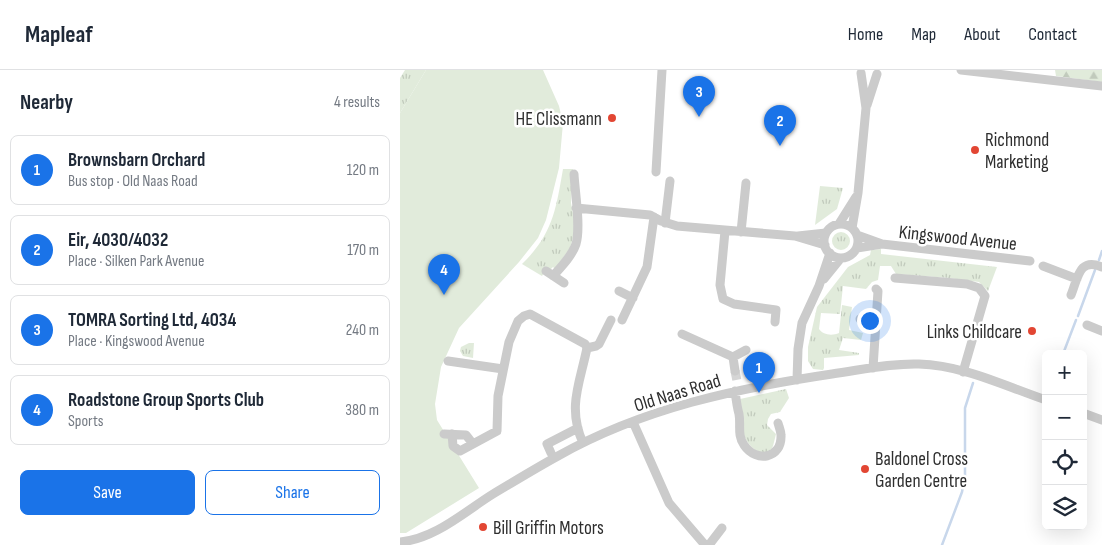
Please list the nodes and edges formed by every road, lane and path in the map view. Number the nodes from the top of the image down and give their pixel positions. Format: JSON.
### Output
{"nodes":[{"id":1,"x":662,"y":70,"type":"edge"},
{"id":2,"x":961,"y":70,"type":"edge"},
{"id":3,"x":860,"y":71,"type":"edge"},
{"id":4,"x":880,"y":72,"type":"edge"},
{"id":5,"x":1102,"y":86,"type":"edge"},
{"id":6,"x":866,"y":108,"type":"junction"},
{"id":7,"x":656,"y":172,"type":"dead end"},
{"id":8,"x":574,"y":174,"type":"dead end"},
{"id":9,"x":670,"y":181,"type":"dead end"},
{"id":10,"x":746,"y":183,"type":"dead end"},
{"id":11,"x":858,"y":193,"type":"junction"},
{"id":12,"x":576,"y":208,"type":"junction"},
{"id":13,"x":654,"y":217,"type":"junction"},
{"id":14,"x":665,"y":223,"type":"junction"},
{"id":15,"x":839,"y":224,"type":"junction"},
{"id":16,"x":725,"y":231,"type":"junction"},
{"id":17,"x":855,"y":231,"type":"junction"},
{"id":18,"x":741,"y":232,"type":"junction"},
{"id":19,"x":826,"y":233,"type":"junction"},
{"id":20,"x":795,"y":236,"type":"junction"},
{"id":21,"x":882,"y":244,"type":"junction"},
{"id":22,"x":825,"y":245,"type":"junction"},
{"id":23,"x":857,"y":248,"type":"junction"},
{"id":24,"x":830,"y":254,"type":"junction"},
{"id":25,"x":841,"y":258,"type":"junction"},
{"id":26,"x":1030,"y":261,"type":"dead end"},
{"id":27,"x":1043,"y":266,"type":"dead end"},
{"id":28,"x":1102,"y":267,"type":"edge"},
{"id":29,"x":895,"y":278,"type":"dead end"},
{"id":30,"x":1077,"y":279,"type":"junction"},
{"id":31,"x":564,"y":283,"type":"dead end"},
{"id":32,"x":819,"y":286,"type":"junction"},
{"id":33,"x":876,"y":289,"type":"dead end"},
{"id":34,"x":619,"y":291,"type":"dead end"},
{"id":35,"x":1072,"y":295,"type":"dead end"},
{"id":36,"x":633,"y":298,"type":"junction"},
{"id":37,"x":860,"y":319,"type":"dead end"},
{"id":38,"x":876,"y":319,"type":"junction"},
{"id":39,"x":611,"y":320,"type":"dead end"},
{"id":40,"x":622,"y":320,"type":"dead end"},
{"id":41,"x":775,"y":322,"type":"dead end"},
{"id":42,"x":1087,"y":326,"type":"dead end"},
{"id":43,"x":1102,"y":331,"type":"edge"},
{"id":44,"x":682,"y":334,"type":"dead end"},
{"id":45,"x":587,"y":348,"type":"junction"},
{"id":46,"x":746,"y":350,"type":"dead end"},
{"id":47,"x":732,"y":357,"type":"junction"},
{"id":48,"x":448,"y":361,"type":"dead end"},
{"id":49,"x":873,"y":368,"type":"junction"},
{"id":50,"x":503,"y":369,"type":"junction"},
{"id":51,"x":735,"y":371,"type":"tunnel mouth"},
{"id":52,"x":963,"y":372,"type":"junction"},
{"id":53,"x":797,"y":380,"type":"junction"},
{"id":54,"x":737,"y":388,"type":"junction"},
{"id":55,"x":1042,"y":399,"type":"edge"},
{"id":56,"x":1087,"y":414,"type":"edge"},
{"id":57,"x":1102,"y":420,"type":"edge"},
{"id":58,"x":633,"y":422,"type":"junction"},
{"id":59,"x":778,"y":423,"type":"dead end"},
{"id":60,"x":578,"y":428,"type":"junction"},
{"id":61,"x":583,"y":443,"type":"junction"},
{"id":62,"x":473,"y":444,"type":"junction"},
{"id":63,"x":551,"y":453,"type":"dead end"},
{"id":64,"x":722,"y":528,"type":"dead end"},
{"id":65,"x":400,"y":542,"type":"edge"},
{"id":66,"x":705,"y":545,"type":"edge"},
{"id":67,"x":709,"y":545,"type":"edge"}],
"edges":[{"from":1,"to":7,"type":"street"},
{"from":2,"to":5,"type":"street"},
{"from":3,"to":4,"type":"street"},
{"from":3,"to":6,"type":"street"},
{"from":4,"to":6,"type":"street"},
{"from":6,"to":11,"type":"street"},
{"from":8,"to":12,"type":"street"},
{"from":9,"to":14,"type":"street"},
{"from":10,"to":18,"type":"street"},
{"from":11,"to":15,"type":"street"},
{"from":11,"to":17,"type":"street"},
{"from":12,"to":13,"type":"street"},
{"from":12,"to":31,"type":"street"},
{"from":13,"to":14,"type":"street"},
{"from":13,"to":36,"type":"street"},
{"from":14,"to":16,"type":"street"},
{"from":15,"to":17,"type":"street"},
{"from":15,"to":19,"type":"street"},
{"from":16,"to":18,"type":"street"},
{"from":16,"to":41,"type":"street"},
{"from":17,"to":21,"type":"street","name":"Kingswood Avenue"},
{"from":17,"to":23,"type":"street"},
{"from":18,"to":20,"type":"street"},
{"from":19,"to":20,"type":"street"},
{"from":19,"to":22,"type":"street"},
{"from":20,"to":22,"type":"street"},
{"from":21,"to":23,"type":"street","name":"Kingswood Avenue"},
{"from":21,"to":26,"type":"street","name":"Kingswood Avenue"},
{"from":22,"to":24,"type":"street"},
{"from":23,"to":25,"type":"street"},
{"from":24,"to":25,"type":"street"},
{"from":24,"to":32,"type":"street"},
{"from":25,"to":32,"type":"street"},
{"from":27,"to":30,"type":"street"},
{"from":28,"to":30,"type":"street"},
{"from":29,"to":52,"type":"street"},
{"from":30,"to":35,"type":"street"},
{"from":32,"to":53,"type":"street"},
{"from":33,"to":38,"type":"street"},
{"from":34,"to":36,"type":"street"},
{"from":36,"to":40,"type":"street"},
{"from":37,"to":38,"type":"street"},
{"from":38,"to":49,"type":"street"},
{"from":39,"to":45,"type":"street"},
{"from":42,"to":43,"type":"street"},
{"from":44,"to":47,"type":"street"},
{"from":45,"to":50,"type":"street"},
{"from":45,"to":60,"type":"street"},
{"from":46,"to":47,"type":"street"},
{"from":47,"to":51,"type":"street"},
{"from":48,"to":50,"type":"street"},
{"from":49,"to":52,"type":"street","name":"Old Naas Road"},
{"from":49,"to":53,"type":"street","name":"Old Naas Road"},
{"from":50,"to":62,"type":"street"},
{"from":52,"to":55,"type":"street","name":"Old Naas Road"},
{"from":53,"to":54,"type":"street","name":"Old Naas Road"},
{"from":54,"to":58,"type":"street","name":"Old Naas Road"},
{"from":54,"to":59,"type":"street"},
{"from":56,"to":57,"type":"street"},
{"from":58,"to":61,"type":"street","name":"Old Naas Road"},
{"from":58,"to":66,"type":"street"},
{"from":60,"to":61,"type":"street"},
{"from":60,"to":63,"type":"street"},
{"from":61,"to":65,"type":"street","name":"Old Naas Road"},
{"from":62,"to":62,"type":"street"},
{"from":64,"to":67,"type":"street"}]}
